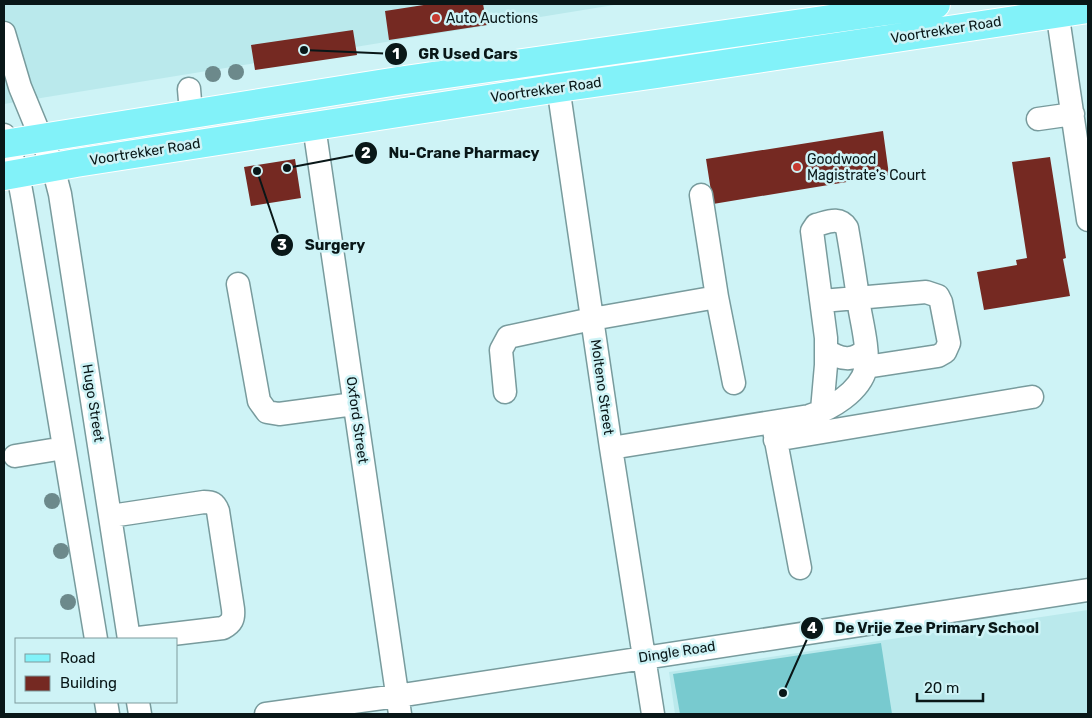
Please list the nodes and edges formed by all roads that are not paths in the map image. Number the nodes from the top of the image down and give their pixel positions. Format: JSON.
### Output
{"nodes":[{"id":1,"x":936,"y":4,"type":"edge"},
{"id":2,"x":1057,"y":9,"type":"edge"},
{"id":3,"x":1088,"y":9,"type":"edge"},
{"id":4,"x":4,"y":33,"type":"edge"},
{"id":5,"x":653,"y":45,"type":"junction"},
{"id":6,"x":554,"y":59,"type":"junction"},
{"id":7,"x":657,"y":74,"type":"junction"},
{"id":8,"x":559,"y":88,"type":"junction"},
{"id":9,"x":1072,"y":114,"type":"junction"},
{"id":10,"x":1038,"y":119,"type":"dead end"},
{"id":11,"x":314,"y":126,"type":"junction"},
{"id":12,"x":41,"y":137,"type":"junction"},
{"id":13,"x":5,"y":141,"type":"edge"},
{"id":14,"x":53,"y":167,"type":"junction"},
{"id":15,"x":11,"y":175,"type":"edge"},
{"id":16,"x":701,"y":195,"type":"dead end"},
{"id":17,"x":1088,"y":220,"type":"edge"},
{"id":18,"x":238,"y":284,"type":"dead end"},
{"id":19,"x":717,"y":297,"type":"junction"},
{"id":20,"x":858,"y":297,"type":"junction"},
{"id":21,"x":822,"y":301,"type":"junction"},
{"id":22,"x":592,"y":319,"type":"junction"},
{"id":23,"x":826,"y":350,"type":"junction"},
{"id":24,"x":866,"y":358,"type":"junction"},
{"id":25,"x":734,"y":383,"type":"dead end"},
{"id":26,"x":505,"y":392,"type":"dead end"},
{"id":27,"x":1032,"y":397,"type":"dead end"},
{"id":28,"x":354,"y":404,"type":"junction"},
{"id":29,"x":822,"y":410,"type":"junction"},
{"id":30,"x":773,"y":431,"type":"junction"},
{"id":31,"x":64,"y":448,"type":"junction"},
{"id":32,"x":611,"y":448,"type":"junction"},
{"id":33,"x":15,"y":456,"type":"dead end"},
{"id":34,"x":111,"y":516,"type":"junction"},
{"id":35,"x":800,"y":568,"type":"dead end"},
{"id":36,"x":1088,"y":590,"type":"edge"},
{"id":37,"x":96,"y":638,"type":"edge"},
{"id":38,"x":130,"y":638,"type":"edge"},
{"id":39,"x":138,"y":638,"type":"edge"},
{"id":40,"x":644,"y":658,"type":"junction"},
{"id":41,"x":399,"y":705,"type":"edge"},
{"id":42,"x":266,"y":714,"type":"edge"},
{"id":43,"x":653,"y":714,"type":"edge"}],
"edges":[{"from":1,"to":5,"type":"main road","name":"Voortrekker Road"},
{"from":2,"to":3,"type":"main road","name":"Voortrekker Road"},
{"from":2,"to":7,"type":"main road","name":"Voortrekker Road"},
{"from":2,"to":9,"type":"street"},
{"from":4,"to":12,"type":"street","name":"Hugo Street"},
{"from":5,"to":6,"type":"main road","name":"Voortrekker Road"},
{"from":5,"to":7,"type":"main road"},
{"from":6,"to":8,"type":"street","name":"Molteno Street"},
{"from":6,"to":12,"type":"main road","name":"Voortrekker Road"},
{"from":7,"to":8,"type":"main road","name":"Voortrekker Road"},
{"from":8,"to":11,"type":"main road","name":"Voortrekker Road"},
{"from":8,"to":22,"type":"street","name":"Molteno Street"},
{"from":9,"to":10,"type":"street"},
{"from":9,"to":17,"type":"street"},
{"from":11,"to":14,"type":"main road","name":"Voortrekker Road"},
{"from":11,"to":28,"type":"street","name":"Oxford Street"},
{"from":12,"to":13,"type":"main road","name":"Voortrekker Road"},
{"from":12,"to":14,"type":"street","name":"Hugo Street"},
{"from":13,"to":15,"type":"street"},
{"from":14,"to":15,"type":"main road","name":"Voortrekker Road"},
{"from":14,"to":34,"type":"street","name":"Hugo Street"},
{"from":15,"to":31,"type":"street"},
{"from":16,"to":19,"type":"street"},
{"from":18,"to":28,"type":"street"},
{"from":19,"to":22,"type":"street"},
{"from":19,"to":25,"type":"street"},
{"from":20,"to":21,"type":"street"},
{"from":20,"to":21,"type":"street"},
{"from":20,"to":24,"type":"street"},
{"from":20,"to":24,"type":"street"},
{"from":21,"to":23,"type":"street"},
{"from":22,"to":26,"type":"street"},
{"from":22,"to":32,"type":"street","name":"Molteno Street"},
{"from":23,"to":24,"type":"street"},
{"from":23,"to":29,"type":"street"},
{"from":24,"to":29,"type":"street"},
{"from":27,"to":30,"type":"street"},
{"from":28,"to":41,"type":"street","name":"Oxford Street"},
{"from":29,"to":30,"type":"street"},
{"from":30,"to":32,"type":"street"},
{"from":30,"to":35,"type":"street"},
{"from":31,"to":33,"type":"street"},
{"from":31,"to":37,"type":"street"},
{"from":32,"to":40,"type":"street","name":"Molteno Street"},
{"from":34,"to":38,"type":"street","name":"Hugo Street"},
{"from":34,"to":39,"type":"street"},
{"from":36,"to":40,"type":"street","name":"Dingle Road"},
{"from":40,"to":41,"type":"street","name":"Dingle Road"},
{"from":40,"to":43,"type":"street","name":"Molteno Street"},
{"from":41,"to":42,"type":"street","name":"Dingle Road"}]}
